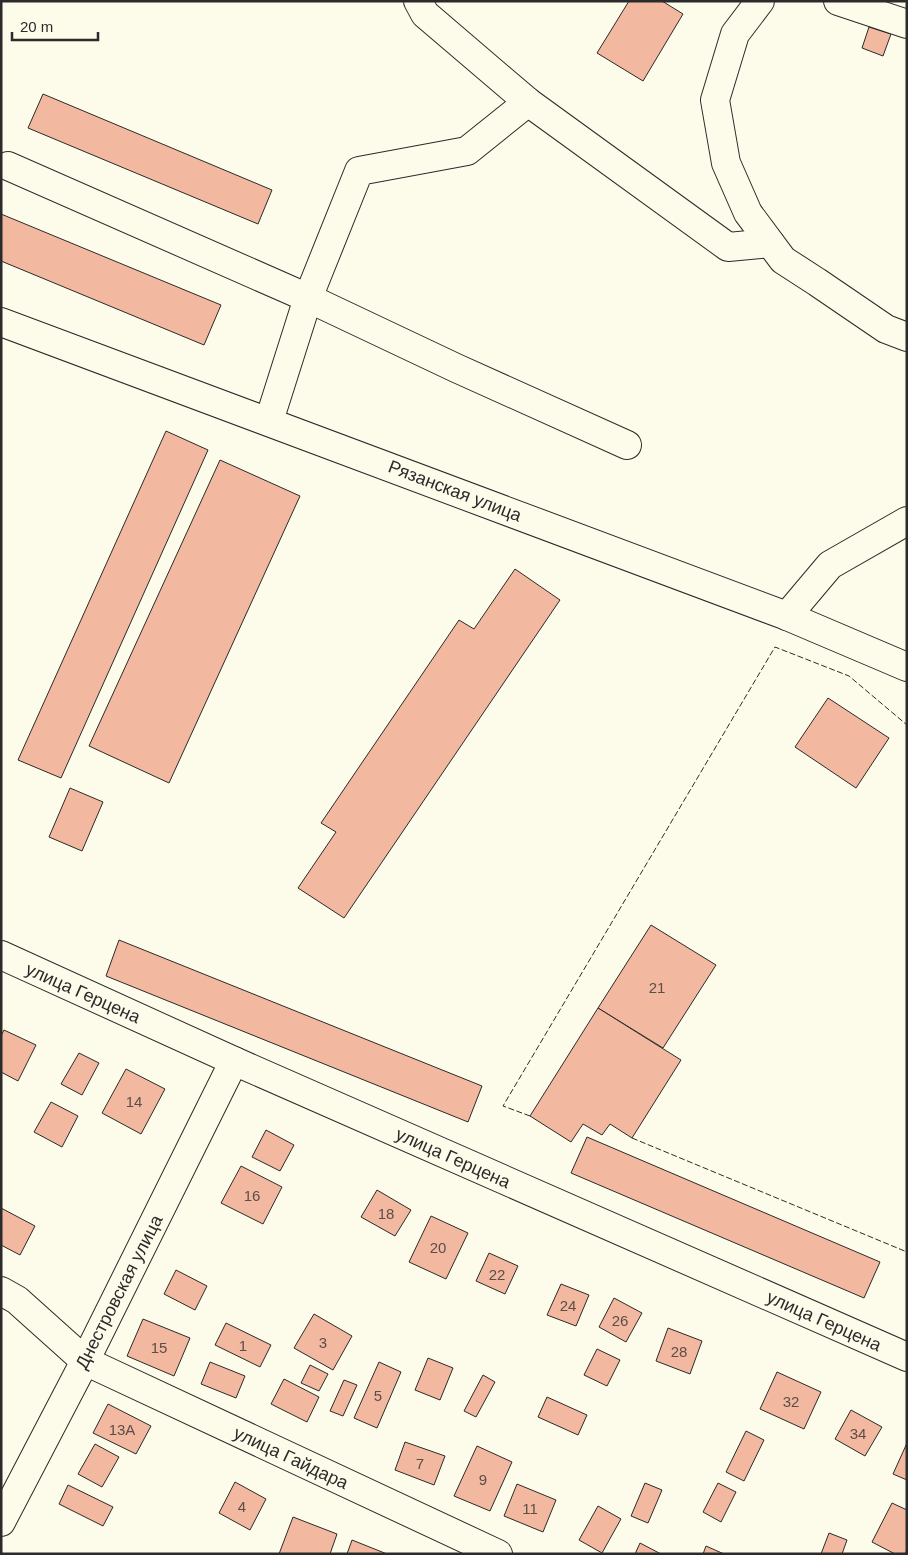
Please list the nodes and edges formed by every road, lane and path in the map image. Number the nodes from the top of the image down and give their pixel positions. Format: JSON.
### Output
{"nodes":[{"id":1,"x":418,"y":1,"type":"edge"},
{"id":2,"x":760,"y":1,"type":"edge"},
{"id":3,"x":838,"y":1,"type":"edge"},
{"id":4,"x":907,"y":24,"type":"edge"},
{"id":5,"x":528,"y":102,"type":"junction"},
{"id":6,"x":8,"y":166,"type":"dead end"},
{"id":7,"x":770,"y":243,"type":"junction"},
{"id":8,"x":308,"y":298,"type":"junction"},
{"id":9,"x":1,"y":322,"type":"edge"},
{"id":10,"x":907,"y":336,"type":"edge"},
{"id":11,"x":269,"y":421,"type":"junction"},
{"id":12,"x":627,"y":444,"type":"dead end"},
{"id":13,"x":907,"y":521,"type":"edge"},
{"id":14,"x":787,"y":616,"type":"junction"},
{"id":15,"x":907,"y":667,"type":"edge"},
{"id":16,"x":1,"y":956,"type":"edge"},
{"id":17,"x":234,"y":1062,"type":"junction"},
{"id":18,"x":1,"y":1291,"type":"edge"},
{"id":19,"x":907,"y":1358,"type":"edge"},
{"id":20,"x":84,"y":1361,"type":"junction"},
{"id":21,"x":1,"y":1522,"type":"edge"},
{"id":22,"x":498,"y":1554,"type":"edge"}],
"edges":[{"from":1,"to":5,"type":"street"},
{"from":2,"to":7,"type":"street"},
{"from":3,"to":4,"type":"street"},
{"from":5,"to":7,"type":"street"},
{"from":5,"to":8,"type":"street"},
{"from":6,"to":8,"type":"street"},
{"from":7,"to":10,"type":"street"},
{"from":8,"to":11,"type":"street"},
{"from":8,"to":12,"type":"street"},
{"from":9,"to":11,"type":"street","name":"Рязанская улица"},
{"from":11,"to":14,"type":"street","name":"Рязанская улица"},
{"from":13,"to":14,"type":"street"},
{"from":14,"to":15,"type":"street","name":"Рязанская улица"},
{"from":16,"to":17,"type":"street","name":"улица Герцена"},
{"from":17,"to":19,"type":"street","name":"улица Герцена"},
{"from":17,"to":20,"type":"street","name":"Днестровская улица"},
{"from":18,"to":20,"type":"street","name":"улица Гайдара"},
{"from":20,"to":21,"type":"street","name":"Днестровская улица"},
{"from":20,"to":22,"type":"street","name":"улица Гайдара"}]}
